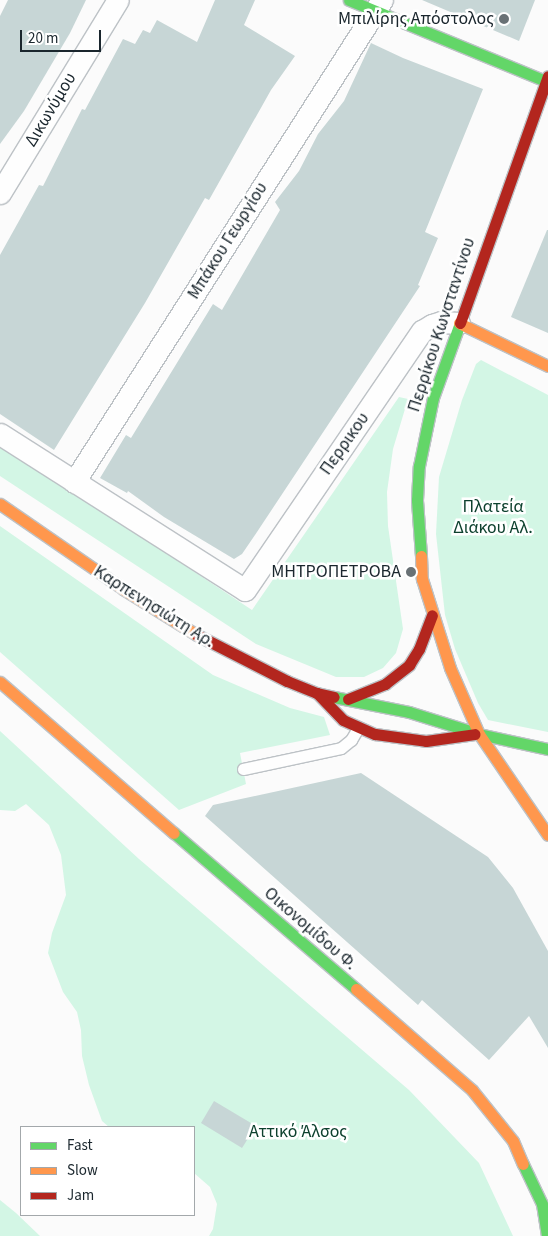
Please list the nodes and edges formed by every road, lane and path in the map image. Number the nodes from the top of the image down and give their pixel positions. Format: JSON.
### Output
{"nodes":[{"id":1,"x":118,"y":0,"type":"edge"},
{"id":2,"x":349,"y":0,"type":"edge"},
{"id":3,"x":375,"y":4,"type":"edge"},
{"id":4,"x":547,"y":80,"type":"edge"},
{"id":5,"x":0,"y":194,"type":"edge"},
{"id":6,"x":459,"y":323,"type":"junction"},
{"id":7,"x":548,"y":366,"type":"edge"},
{"id":8,"x":0,"y":434,"type":"edge"},
{"id":9,"x":74,"y":482,"type":"junction"},
{"id":10,"x":0,"y":504,"type":"edge"},
{"id":11,"x":432,"y":615,"type":"junction"},
{"id":12,"x":0,"y":683,"type":"edge"},
{"id":13,"x":317,"y":693,"type":"junction"},
{"id":14,"x":348,"y":700,"type":"junction"},
{"id":15,"x":358,"y":728,"type":"junction"},
{"id":16,"x":479,"y":734,"type":"junction"},
{"id":17,"x":548,"y":749,"type":"edge"},
{"id":18,"x":244,"y":769,"type":"dead end"},
{"id":19,"x":548,"y":835,"type":"edge"},
{"id":20,"x":547,"y":1236,"type":"edge"}],
"edges":[{"from":1,"to":5,"type":"street","name":"Δικωνύμου"},
{"from":2,"to":3,"type":"street"},
{"from":3,"to":4,"type":"street"},
{"from":3,"to":9,"type":"street","name":"Μπάκου Γεωργίου"},
{"from":4,"to":6,"type":"street","name":"Περρίκου Κωνσταντίνου"},
{"from":6,"to":7,"type":"street"},
{"from":6,"to":9,"type":"street","name":"Περρικου"},
{"from":6,"to":11,"type":"street","name":"Περρίκου Κωνσταντίνου"},
{"from":8,"to":9,"type":"street"},
{"from":10,"to":13,"type":"street","name":"Καρπενησιώτη Αρ."},
{"from":11,"to":14,"type":"street"},
{"from":11,"to":16,"type":"street","name":"Περρίκου Κωνσταντίνου"},
{"from":12,"to":20,"type":"street","name":"Οικονομίδου Φ."},
{"from":13,"to":14,"type":"street","name":"Καρπενησιώτη Αρ."},
{"from":13,"to":15,"type":"street","name":"Καρπενησιώτη Αρ."},
{"from":14,"to":16,"type":"street","name":"Καρπενησιώτη Αρ."},
{"from":15,"to":16,"type":"street","name":"Καρπενησιώτη Αρ."},
{"from":15,"to":18,"type":"lane"},
{"from":16,"to":17,"type":"street","name":"Καρπενησιώτη Αρ."},
{"from":16,"to":19,"type":"street","name":"Περρίκου Κωνσταντίνου"}]}
